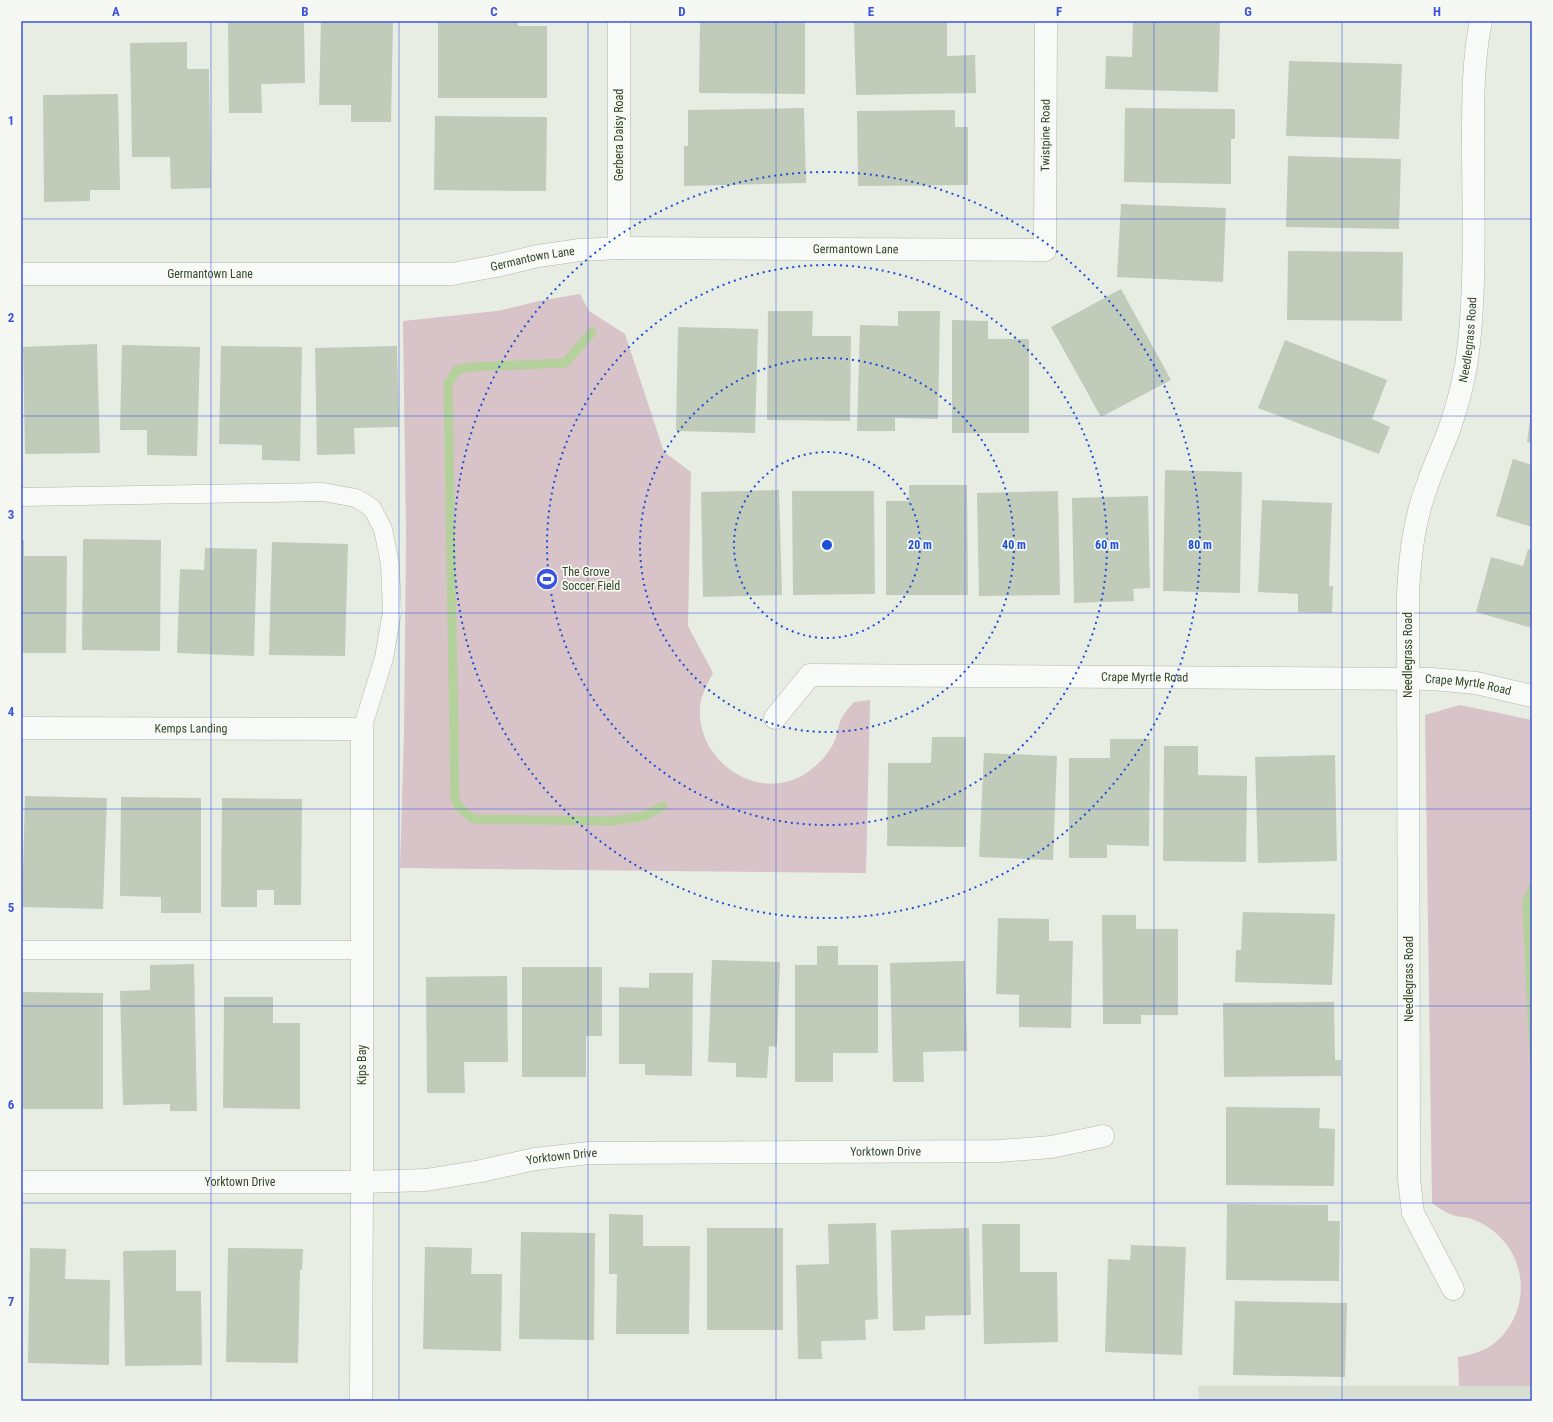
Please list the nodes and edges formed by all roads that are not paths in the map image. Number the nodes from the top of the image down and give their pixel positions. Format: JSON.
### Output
{"nodes":[{"id":1,"x":619,"y":21,"type":"edge"},
{"id":2,"x":1046,"y":21,"type":"edge"},
{"id":3,"x":1481,"y":21,"type":"edge"},
{"id":4,"x":618,"y":248,"type":"junction"},
{"id":5,"x":1045,"y":250,"type":"joint"},
{"id":6,"x":21,"y":274,"type":"edge"},
{"id":7,"x":21,"y":497,"type":"edge"},
{"id":8,"x":1408,"y":678,"type":"junction"},
{"id":9,"x":1532,"y":696,"type":"edge"},
{"id":10,"x":775,"y":718,"type":"dead end"},
{"id":11,"x":21,"y":728,"type":"edge"},
{"id":12,"x":362,"y":729,"type":"junction"},
{"id":13,"x":21,"y":950,"type":"edge"},
{"id":14,"x":362,"y":950,"type":"junction"},
{"id":15,"x":1103,"y":1136,"type":"dead end"},
{"id":16,"x":21,"y":1182,"type":"edge"},
{"id":17,"x":362,"y":1182,"type":"junction"},
{"id":18,"x":1453,"y":1289,"type":"dead end"},
{"id":19,"x":361,"y":1401,"type":"edge"}],
"edges":[{"from":1,"to":4,"type":"street","name":"Gerbera Daisy Road"},
{"from":2,"to":5,"type":"street","name":"Twistpine Road"},
{"from":3,"to":8,"type":"street","name":"Needlegrass Road"},
{"from":4,"to":5,"type":"street","name":"Germantown Lane"},
{"from":4,"to":6,"type":"street","name":"Germantown Lane"},
{"from":7,"to":12,"type":"lane"},
{"from":8,"to":9,"type":"street","name":"Crape Myrtle Road"},
{"from":8,"to":10,"type":"street","name":"Crape Myrtle Road"},
{"from":8,"to":18,"type":"street","name":"Needlegrass Road"},
{"from":11,"to":12,"type":"street","name":"Kemps Landing"},
{"from":12,"to":14,"type":"street","name":"Kips Bay"},
{"from":13,"to":14,"type":"lane"},
{"from":14,"to":17,"type":"street","name":"Kips Bay"},
{"from":15,"to":17,"type":"street","name":"Yorktown Drive"},
{"from":16,"to":17,"type":"street","name":"Yorktown Drive"},
{"from":17,"to":19,"type":"street","name":"Kips Bay"}]}
